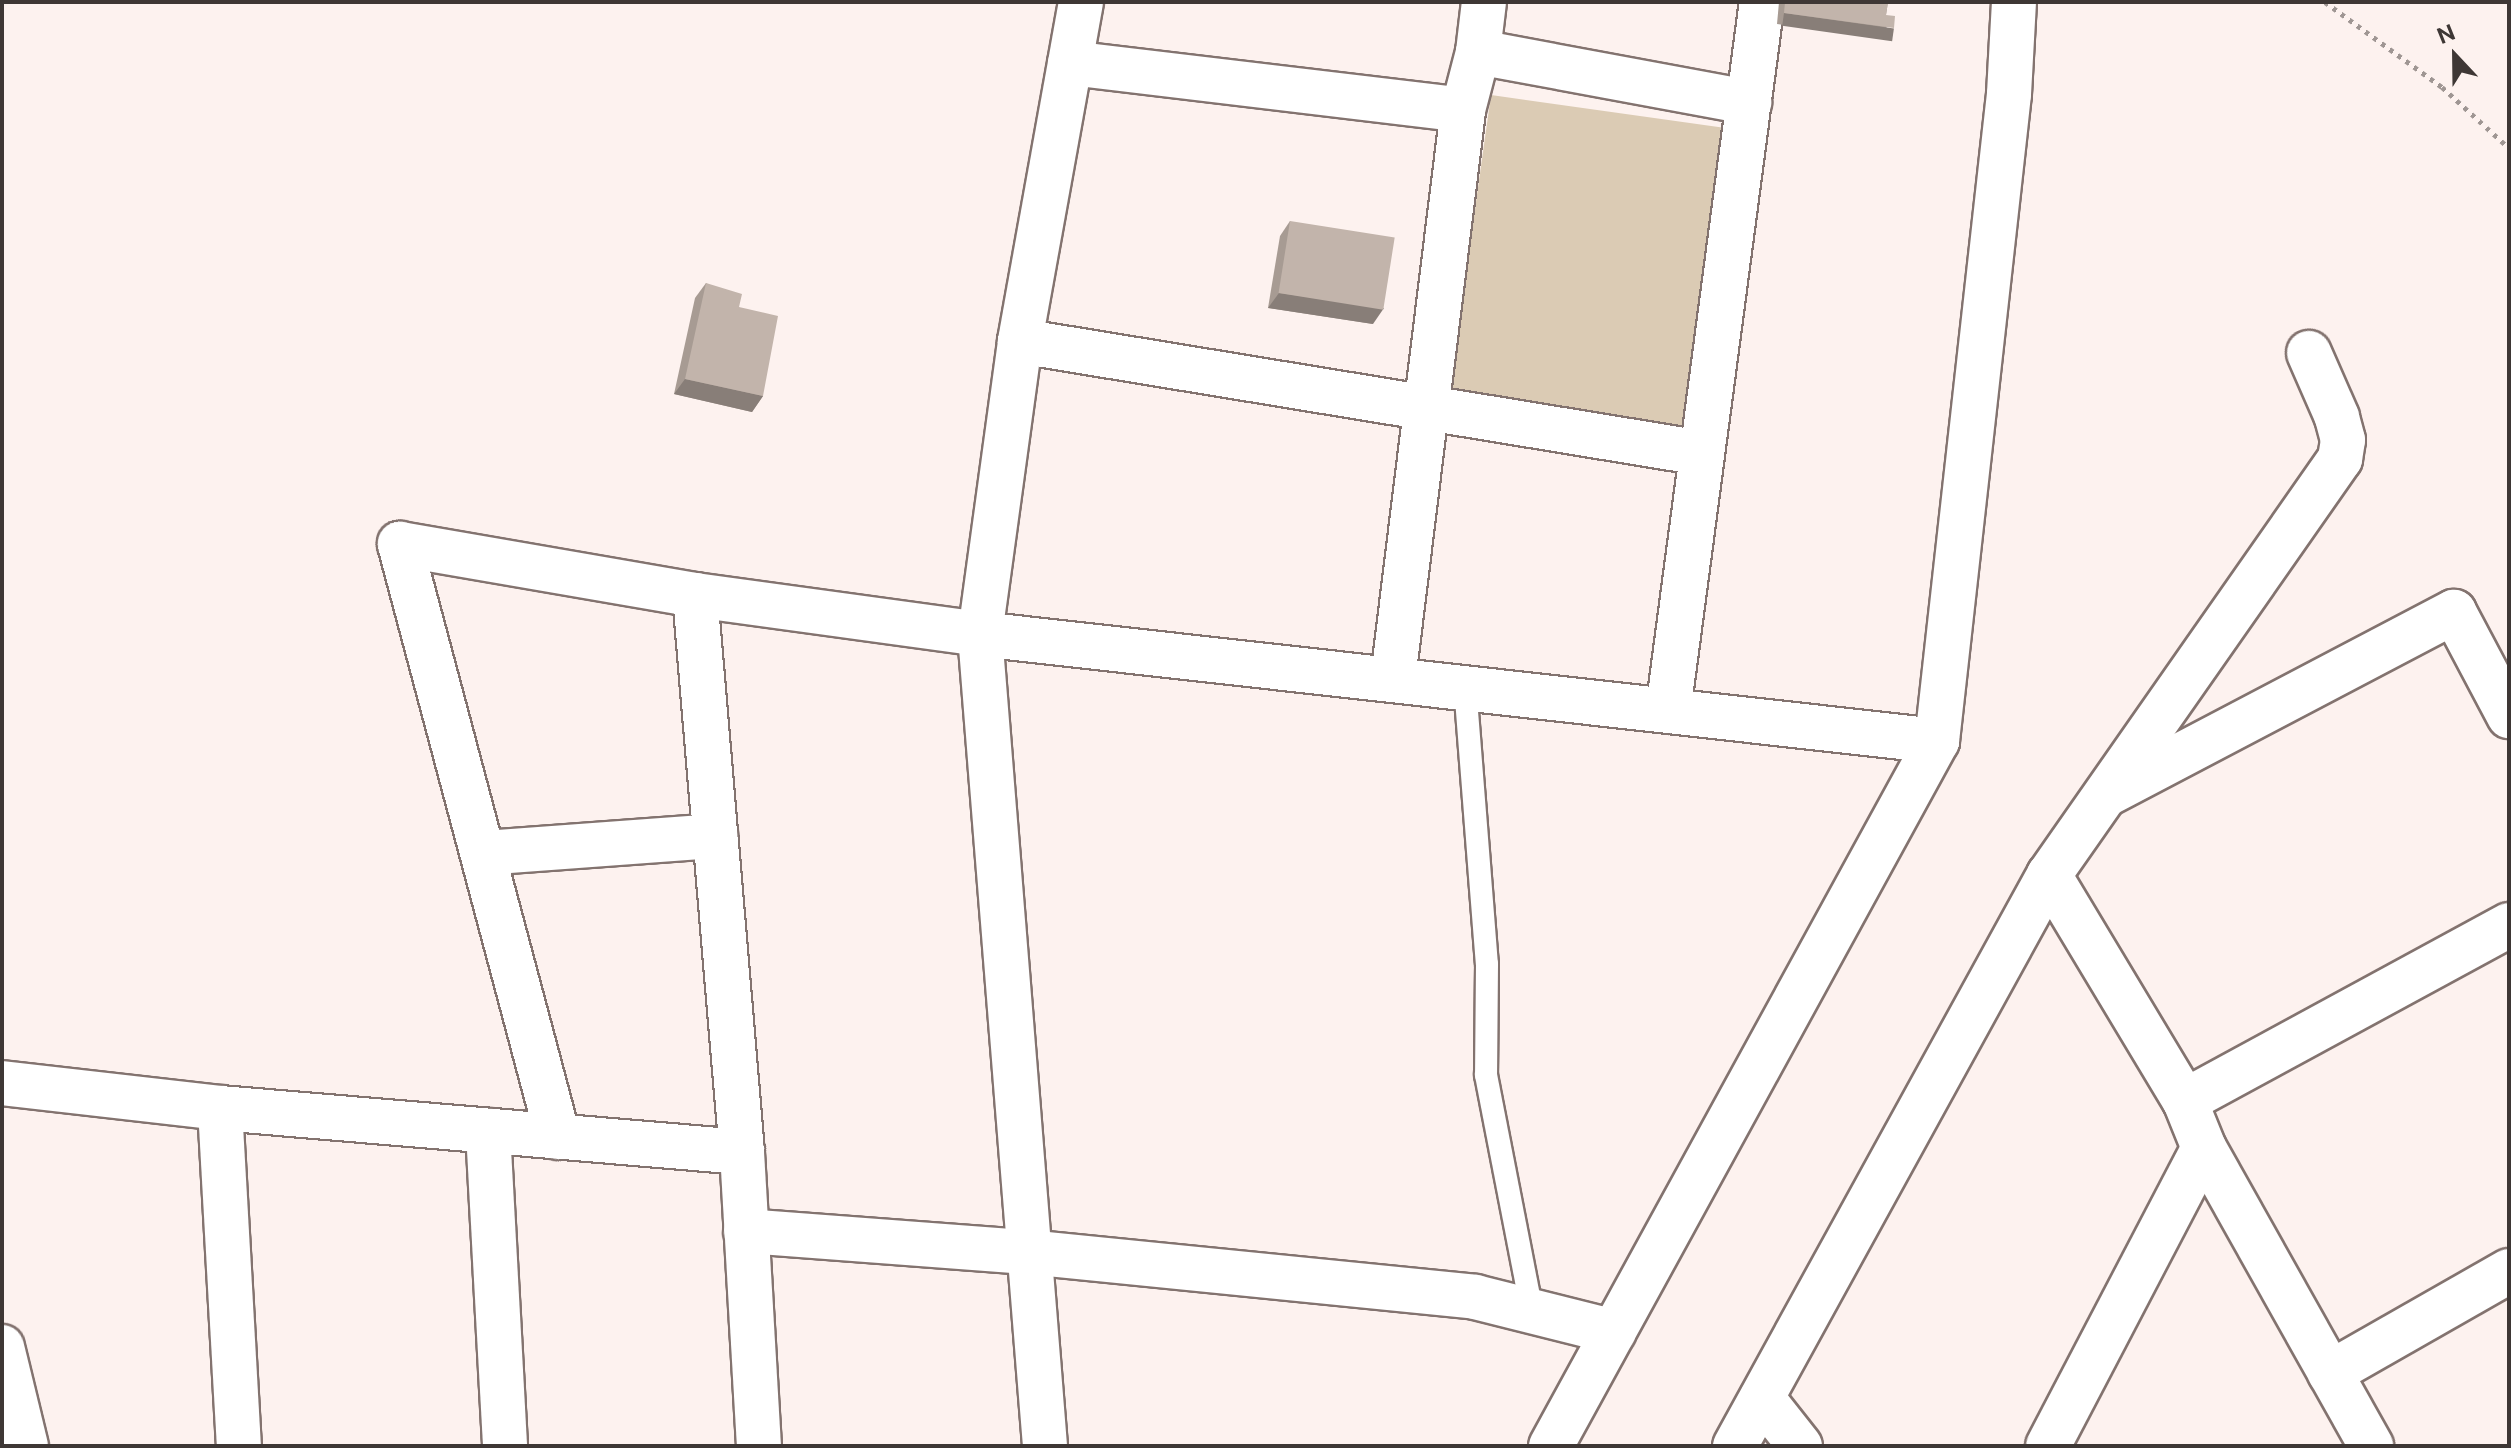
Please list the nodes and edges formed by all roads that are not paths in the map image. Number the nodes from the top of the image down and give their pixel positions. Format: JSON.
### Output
{"nodes":[{"id":1,"x":1081,"y":2,"type":"edge"},
{"id":2,"x":1484,"y":2,"type":"edge"},
{"id":3,"x":1762,"y":2,"type":"edge"},
{"id":4,"x":2014,"y":2,"type":"edge"},
{"id":5,"x":1478,"y":52,"type":"junction"},
{"id":6,"x":1070,"y":63,"type":"junction"},
{"id":7,"x":1749,"y":102,"type":"junction"},
{"id":8,"x":1463,"y":110,"type":"junction"},
{"id":9,"x":1020,"y":341,"type":"junction"},
{"id":10,"x":2309,"y":353,"type":"dead end"},
{"id":11,"x":1423,"y":409,"type":"junction"},
{"id":12,"x":1702,"y":453,"type":"junction"},
{"id":13,"x":695,"y":595,"type":"junction"},
{"id":14,"x":980,"y":634,"type":"junction"},
{"id":15,"x":1393,"y":678,"type":"junction"},
{"id":16,"x":1465,"y":686,"type":"junction"},
{"id":17,"x":1668,"y":711,"type":"junction"},
{"id":18,"x":2509,"y":716,"type":"edge"},
{"id":19,"x":1937,"y":741,"type":"junction"},
{"id":20,"x":2102,"y":797,"type":"junction"},
{"id":21,"x":715,"y":836,"type":"junction"},
{"id":22,"x":483,"y":853,"type":"junction"},
{"id":23,"x":2049,"y":875,"type":"junction"},
{"id":24,"x":2509,"y":925,"type":"edge"},
{"id":25,"x":2,"y":1083,"type":"edge"},
{"id":26,"x":2185,"y":1101,"type":"junction"},
{"id":27,"x":220,"y":1108,"type":"junction"},
{"id":28,"x":488,"y":1131,"type":"junction"},
{"id":29,"x":558,"y":1137,"type":"junction"},
{"id":30,"x":2204,"y":1148,"type":"junction"},
{"id":31,"x":742,"y":1152,"type":"junction"},
{"id":32,"x":746,"y":1231,"type":"junction"},
{"id":33,"x":1028,"y":1252,"type":"junction"},
{"id":34,"x":2509,"y":1271,"type":"edge"},
{"id":35,"x":1532,"y":1312,"type":"junction"},
{"id":36,"x":1614,"y":1332,"type":"junction"},
{"id":37,"x":4,"y":1358,"type":"edge"},
{"id":38,"x":2330,"y":1373,"type":"junction"},
{"id":39,"x":1762,"y":1398,"type":"junction"},
{"id":40,"x":26,"y":1446,"type":"edge"},
{"id":41,"x":239,"y":1446,"type":"edge"},
{"id":42,"x":505,"y":1446,"type":"edge"},
{"id":43,"x":759,"y":1446,"type":"edge"},
{"id":44,"x":1045,"y":1446,"type":"edge"},
{"id":45,"x":1551,"y":1446,"type":"edge"},
{"id":46,"x":1735,"y":1446,"type":"edge"},
{"id":47,"x":1800,"y":1446,"type":"edge"},
{"id":48,"x":2048,"y":1446,"type":"edge"},
{"id":49,"x":2371,"y":1446,"type":"edge"}],
"edges":[{"from":1,"to":6,"type":"street"},
{"from":2,"to":5,"type":"street"},
{"from":3,"to":7,"type":"street"},
{"from":4,"to":19,"type":"street"},
{"from":5,"to":7,"type":"street"},
{"from":5,"to":8,"type":"street"},
{"from":6,"to":8,"type":"street"},
{"from":6,"to":9,"type":"street"},
{"from":7,"to":12,"type":"street"},
{"from":8,"to":11,"type":"street"},
{"from":9,"to":11,"type":"street"},
{"from":9,"to":14,"type":"street"},
{"from":10,"to":20,"type":"street"},
{"from":11,"to":12,"type":"street"},
{"from":11,"to":15,"type":"street"},
{"from":12,"to":17,"type":"street"},
{"from":13,"to":14,"type":"street"},
{"from":13,"to":21,"type":"street"},
{"from":13,"to":22,"type":"street"},
{"from":14,"to":15,"type":"street"},
{"from":14,"to":33,"type":"street"},
{"from":15,"to":16,"type":"street"},
{"from":16,"to":17,"type":"street"},
{"from":16,"to":35,"type":"lane"},
{"from":17,"to":19,"type":"street"},
{"from":18,"to":20,"type":"street"},
{"from":19,"to":36,"type":"street"},
{"from":20,"to":23,"type":"street"},
{"from":21,"to":22,"type":"street"},
{"from":21,"to":31,"type":"street"},
{"from":22,"to":29,"type":"street"},
{"from":23,"to":26,"type":"street"},
{"from":23,"to":39,"type":"street"},
{"from":24,"to":26,"type":"street"},
{"from":25,"to":27,"type":"street"},
{"from":26,"to":30,"type":"street"},
{"from":27,"to":28,"type":"street"},
{"from":27,"to":41,"type":"street"},
{"from":28,"to":29,"type":"street"},
{"from":28,"to":42,"type":"street"},
{"from":29,"to":31,"type":"street"},
{"from":30,"to":38,"type":"street"},
{"from":30,"to":48,"type":"street"},
{"from":31,"to":32,"type":"street"},
{"from":32,"to":33,"type":"street"},
{"from":32,"to":43,"type":"street"},
{"from":33,"to":35,"type":"street"},
{"from":33,"to":44,"type":"street"},
{"from":34,"to":38,"type":"street"},
{"from":35,"to":36,"type":"street"},
{"from":36,"to":45,"type":"street"},
{"from":37,"to":40,"type":"street"},
{"from":38,"to":49,"type":"street"},
{"from":39,"to":46,"type":"street"},
{"from":39,"to":47,"type":"street"}]}
